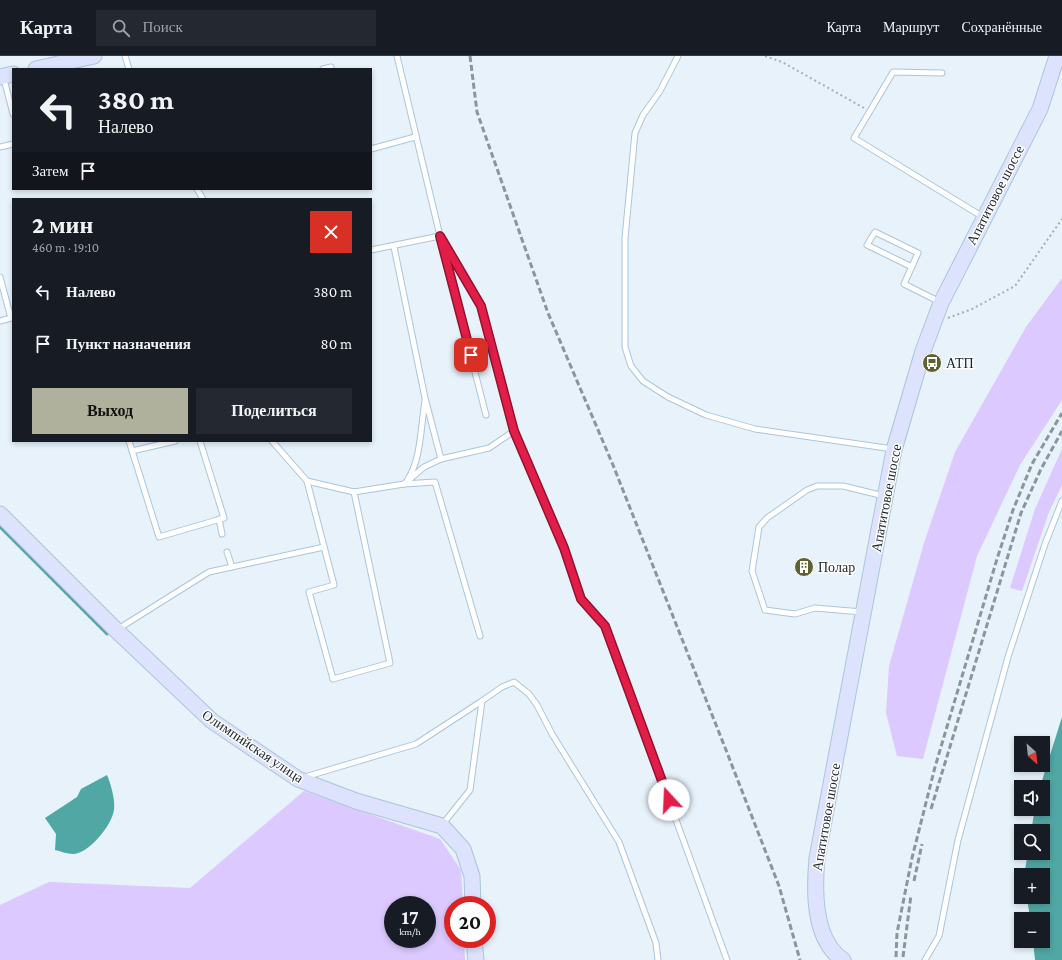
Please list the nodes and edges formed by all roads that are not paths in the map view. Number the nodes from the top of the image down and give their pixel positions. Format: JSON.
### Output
{"nodes":[{"id":1,"x":94,"y":56,"type":"edge"},
{"id":2,"x":125,"y":56,"type":"edge"},
{"id":3,"x":397,"y":56,"type":"edge"},
{"id":4,"x":678,"y":56,"type":"edge"},
{"id":5,"x":1057,"y":56,"type":"edge"},
{"id":6,"x":331,"y":67,"type":"dead end"},
{"id":7,"x":40,"y":68,"type":"edge"},
{"id":8,"x":129,"y":68,"type":"edge"},
{"id":9,"x":327,"y":68,"type":"edge"},
{"id":10,"x":942,"y":73,"type":"dead end"},
{"id":11,"x":5,"y":76,"type":"edge"},
{"id":12,"x":12,"y":109,"type":"edge"},
{"id":13,"x":415,"y":137,"type":"junction"},
{"id":14,"x":12,"y":144,"type":"edge"},
{"id":15,"x":0,"y":147,"type":"edge"},
{"id":16,"x":372,"y":149,"type":"edge"},
{"id":17,"x":984,"y":217,"type":"junction"},
{"id":18,"x":440,"y":236,"type":"junction"},
{"id":19,"x":394,"y":247,"type":"junction"},
{"id":20,"x":372,"y":250,"type":"edge"},
{"id":21,"x":912,"y":267,"type":"junction"},
{"id":22,"x":0,"y":277,"type":"edge"},
{"id":23,"x":941,"y":303,"type":"junction"},
{"id":24,"x":0,"y":321,"type":"edge"},
{"id":25,"x":425,"y":398,"type":"junction"},
{"id":26,"x":486,"y":415,"type":"dead end"},
{"id":27,"x":514,"y":431,"type":"junction"},
{"id":28,"x":129,"y":442,"type":"edge"},
{"id":29,"x":171,"y":442,"type":"edge"},
{"id":30,"x":200,"y":442,"type":"edge"},
{"id":31,"x":273,"y":442,"type":"edge"},
{"id":32,"x":894,"y":450,"type":"junction"},
{"id":33,"x":132,"y":451,"type":"junction"},
{"id":34,"x":441,"y":459,"type":"junction"},
{"id":35,"x":307,"y":481,"type":"junction"},
{"id":36,"x":404,"y":484,"type":"junction"},
{"id":37,"x":354,"y":492,"type":"junction"},
{"id":38,"x":885,"y":496,"type":"junction"},
{"id":39,"x":1062,"y":501,"type":"edge"},
{"id":40,"x":0,"y":514,"type":"edge"},
{"id":41,"x":218,"y":519,"type":"junction"},
{"id":42,"x":222,"y":534,"type":"dead end"},
{"id":43,"x":324,"y":547,"type":"junction"},
{"id":44,"x":228,"y":552,"type":"dead end"},
{"id":45,"x":232,"y":567,"type":"junction"},
{"id":46,"x":863,"y":612,"type":"junction"},
{"id":47,"x":116,"y":630,"type":"junction"},
{"id":48,"x":480,"y":636,"type":"dead end"},
{"id":49,"x":482,"y":701,"type":"junction"},
{"id":50,"x":298,"y":779,"type":"junction"},
{"id":51,"x":442,"y":826,"type":"junction"},
{"id":52,"x":473,"y":896,"type":"edge"},
{"id":53,"x":475,"y":948,"type":"edge"},
{"id":54,"x":476,"y":960,"type":"edge"},
{"id":55,"x":658,"y":960,"type":"edge"},
{"id":56,"x":727,"y":960,"type":"edge"},
{"id":57,"x":842,"y":960,"type":"edge"},
{"id":58,"x":925,"y":960,"type":"edge"}],
"edges":[{"from":1,"to":7,"type":"street"},
{"from":2,"to":8,"type":"lane"},
{"from":3,"to":13,"type":"lane"},
{"from":4,"to":32,"type":"lane"},
{"from":5,"to":17,"type":"street","name":"Апатитовое шоссе"},
{"from":6,"to":9,"type":"lane"},
{"from":10,"to":17,"type":"lane"},
{"from":11,"to":12,"type":"lane"},
{"from":13,"to":16,"type":"lane"},
{"from":13,"to":18,"type":"lane"},
{"from":14,"to":15,"type":"lane"},
{"from":17,"to":23,"type":"street","name":"Апатитовое шоссе"},
{"from":18,"to":19,"type":"lane"},
{"from":18,"to":26,"type":"lane"},
{"from":18,"to":27,"type":"lane"},
{"from":19,"to":20,"type":"lane"},
{"from":19,"to":25,"type":"lane"},
{"from":21,"to":21,"type":"lane"},
{"from":21,"to":23,"type":"lane"},
{"from":22,"to":24,"type":"lane"},
{"from":23,"to":32,"type":"street","name":"Апатитовое шоссе"},
{"from":25,"to":34,"type":"lane"},
{"from":25,"to":36,"type":"lane"},
{"from":27,"to":34,"type":"lane"},
{"from":27,"to":56,"type":"lane"},
{"from":28,"to":33,"type":"lane"},
{"from":29,"to":33,"type":"lane"},
{"from":30,"to":41,"type":"lane"},
{"from":31,"to":35,"type":"lane"},
{"from":32,"to":38,"type":"street","name":"Апатитовое шоссе"},
{"from":33,"to":41,"type":"lane"},
{"from":34,"to":36,"type":"lane"},
{"from":35,"to":37,"type":"lane"},
{"from":35,"to":43,"type":"lane"},
{"from":36,"to":37,"type":"lane"},
{"from":36,"to":48,"type":"lane"},
{"from":37,"to":43,"type":"lane"},
{"from":38,"to":46,"type":"street","name":"Апатитовое шоссе"},
{"from":38,"to":46,"type":"lane"},
{"from":39,"to":58,"type":"lane"},
{"from":40,"to":47,"type":"street","name":"Олимпийская улица"},
{"from":41,"to":42,"type":"lane"},
{"from":43,"to":45,"type":"lane"},
{"from":44,"to":45,"type":"lane"},
{"from":45,"to":47,"type":"lane"},
{"from":46,"to":57,"type":"street","name":"Апатитовое шоссе"},
{"from":47,"to":50,"type":"street","name":"Олимпийская улица"},
{"from":49,"to":50,"type":"lane"},
{"from":49,"to":51,"type":"lane"},
{"from":49,"to":55,"type":"lane"},
{"from":50,"to":51,"type":"street","name":"Олимпийская улица"},
{"from":51,"to":52,"type":"street"},
{"from":53,"to":54,"type":"street"}]}
